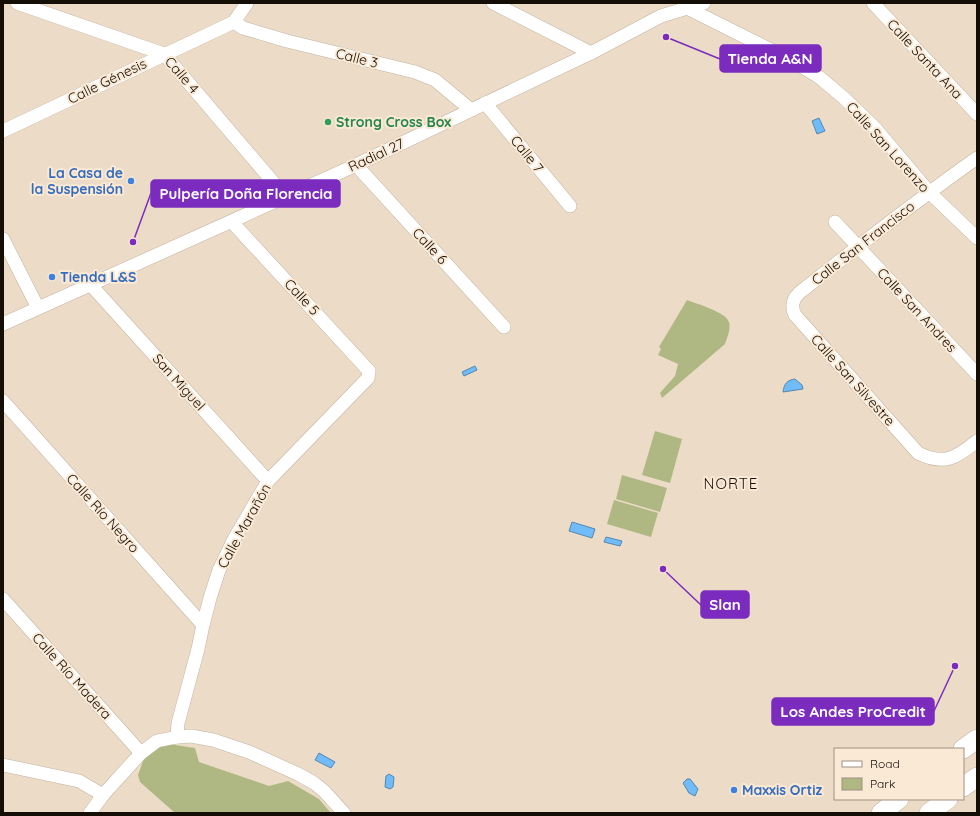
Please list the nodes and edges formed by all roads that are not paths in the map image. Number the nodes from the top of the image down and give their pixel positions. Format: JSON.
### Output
{"nodes":[{"id":1,"x":17,"y":3,"type":"edge"},
{"id":2,"x":246,"y":3,"type":"edge"},
{"id":3,"x":493,"y":3,"type":"edge"},
{"id":4,"x":704,"y":3,"type":"edge"},
{"id":5,"x":873,"y":3,"type":"edge"},
{"id":6,"x":684,"y":6,"type":"edge"},
{"id":7,"x":234,"y":22,"type":"junction"},
{"id":8,"x":591,"y":53,"type":"junction"},
{"id":9,"x":164,"y":54,"type":"junction"},
{"id":10,"x":485,"y":103,"type":"junction"},
{"id":11,"x":472,"y":110,"type":"junction"},
{"id":12,"x":977,"y":114,"type":"edge"},
{"id":13,"x":3,"y":131,"type":"edge"},
{"id":14,"x":977,"y":158,"type":"edge"},
{"id":15,"x":356,"y":165,"type":"junction"},
{"id":16,"x":929,"y":192,"type":"junction"},
{"id":17,"x":285,"y":196,"type":"junction"},
{"id":18,"x":570,"y":206,"type":"dead end"},
{"id":19,"x":232,"y":222,"type":"junction"},
{"id":20,"x":835,"y":222,"type":"dead end"},
{"id":21,"x":3,"y":238,"type":"edge"},
{"id":22,"x":977,"y":238,"type":"edge"},
{"id":23,"x":857,"y":247,"type":"junction"},
{"id":24,"x":90,"y":284,"type":"junction"},
{"id":25,"x":792,"y":304,"type":"joint"},
{"id":26,"x":38,"y":308,"type":"junction"},
{"id":27,"x":3,"y":324,"type":"edge"},
{"id":28,"x":504,"y":327,"type":"dead end"},
{"id":29,"x":369,"y":374,"type":"joint"},
{"id":30,"x":977,"y":374,"type":"edge"},
{"id":31,"x":3,"y":401,"type":"edge"},
{"id":32,"x":977,"y":441,"type":"edge"},
{"id":33,"x":268,"y":481,"type":"junction"},
{"id":34,"x":3,"y":599,"type":"edge"},
{"id":35,"x":203,"y":625,"type":"junction"},
{"id":36,"x":177,"y":736,"type":"junction"},
{"id":37,"x":977,"y":739,"type":"edge"},
{"id":38,"x":964,"y":749,"type":"edge"},
{"id":39,"x":141,"y":753,"type":"junction"},
{"id":40,"x":3,"y":765,"type":"edge"},
{"id":41,"x":977,"y":777,"type":"edge"},
{"id":42,"x":964,"y":786,"type":"edge"},
{"id":43,"x":103,"y":795,"type":"junction"},
{"id":44,"x":898,"y":800,"type":"edge"},
{"id":45,"x":947,"y":800,"type":"edge"},
{"id":46,"x":90,"y":813,"type":"edge"},
{"id":47,"x":344,"y":813,"type":"edge"},
{"id":48,"x":881,"y":813,"type":"edge"},
{"id":49,"x":929,"y":813,"type":"edge"}],
"edges":[{"from":1,"to":9,"type":"street","name":"Calle 4"},
{"from":2,"to":7,"type":"street"},
{"from":3,"to":8,"type":"street"},
{"from":4,"to":6,"type":"street","name":"Radial 27"},
{"from":5,"to":12,"type":"street","name":"Calle Santa Ana"},
{"from":6,"to":8,"type":"street","name":"Radial 27"},
{"from":6,"to":16,"type":"street","name":"Calle San Lorenzo"},
{"from":7,"to":9,"type":"street","name":"Calle Génesis"},
{"from":7,"to":11,"type":"street","name":"Calle 3"},
{"from":8,"to":10,"type":"street","name":"Radial 27"},
{"from":9,"to":13,"type":"street","name":"Calle Génesis"},
{"from":9,"to":17,"type":"street","name":"Calle 4"},
{"from":10,"to":11,"type":"street","name":"Radial 27"},
{"from":10,"to":18,"type":"street","name":"Calle 7"},
{"from":11,"to":15,"type":"street","name":"Radial 27"},
{"from":14,"to":16,"type":"street","name":"Calle San Francisco"},
{"from":15,"to":17,"type":"street","name":"Radial 27"},
{"from":15,"to":28,"type":"street","name":"Calle 6"},
{"from":16,"to":22,"type":"street","name":"Calle San Lorenzo"},
{"from":16,"to":23,"type":"street","name":"Calle San Francisco"},
{"from":17,"to":19,"type":"street","name":"Radial 27"},
{"from":19,"to":24,"type":"street","name":"Radial 27"},
{"from":19,"to":29,"type":"street","name":"Calle 5"},
{"from":20,"to":23,"type":"street","name":"Calle San Andres"},
{"from":21,"to":26,"type":"street"},
{"from":23,"to":25,"type":"street","name":"Calle San Francisco"},
{"from":23,"to":30,"type":"street","name":"Calle San Andres"},
{"from":24,"to":26,"type":"street","name":"Radial 27"},
{"from":24,"to":33,"type":"street","name":"San Miguel"},
{"from":25,"to":32,"type":"street","name":"Calle San Silvestre"},
{"from":26,"to":27,"type":"street","name":"Radial 27"},
{"from":29,"to":33,"type":"street","name":"Calle Marañón"},
{"from":31,"to":35,"type":"street","name":"Calle Río Negro"},
{"from":33,"to":35,"type":"street","name":"Calle Marañón"},
{"from":34,"to":39,"type":"street","name":"Calle Río Madera"},
{"from":35,"to":36,"type":"street","name":"Calle Marañón"},
{"from":36,"to":39,"type":"street"},
{"from":36,"to":47,"type":"street"},
{"from":37,"to":38,"type":"highway"},
{"from":39,"to":43,"type":"street"},
{"from":40,"to":43,"type":"street"},
{"from":41,"to":42,"type":"highway"},
{"from":43,"to":46,"type":"street"},
{"from":44,"to":48,"type":"highway"},
{"from":45,"to":49,"type":"highway"}]}
